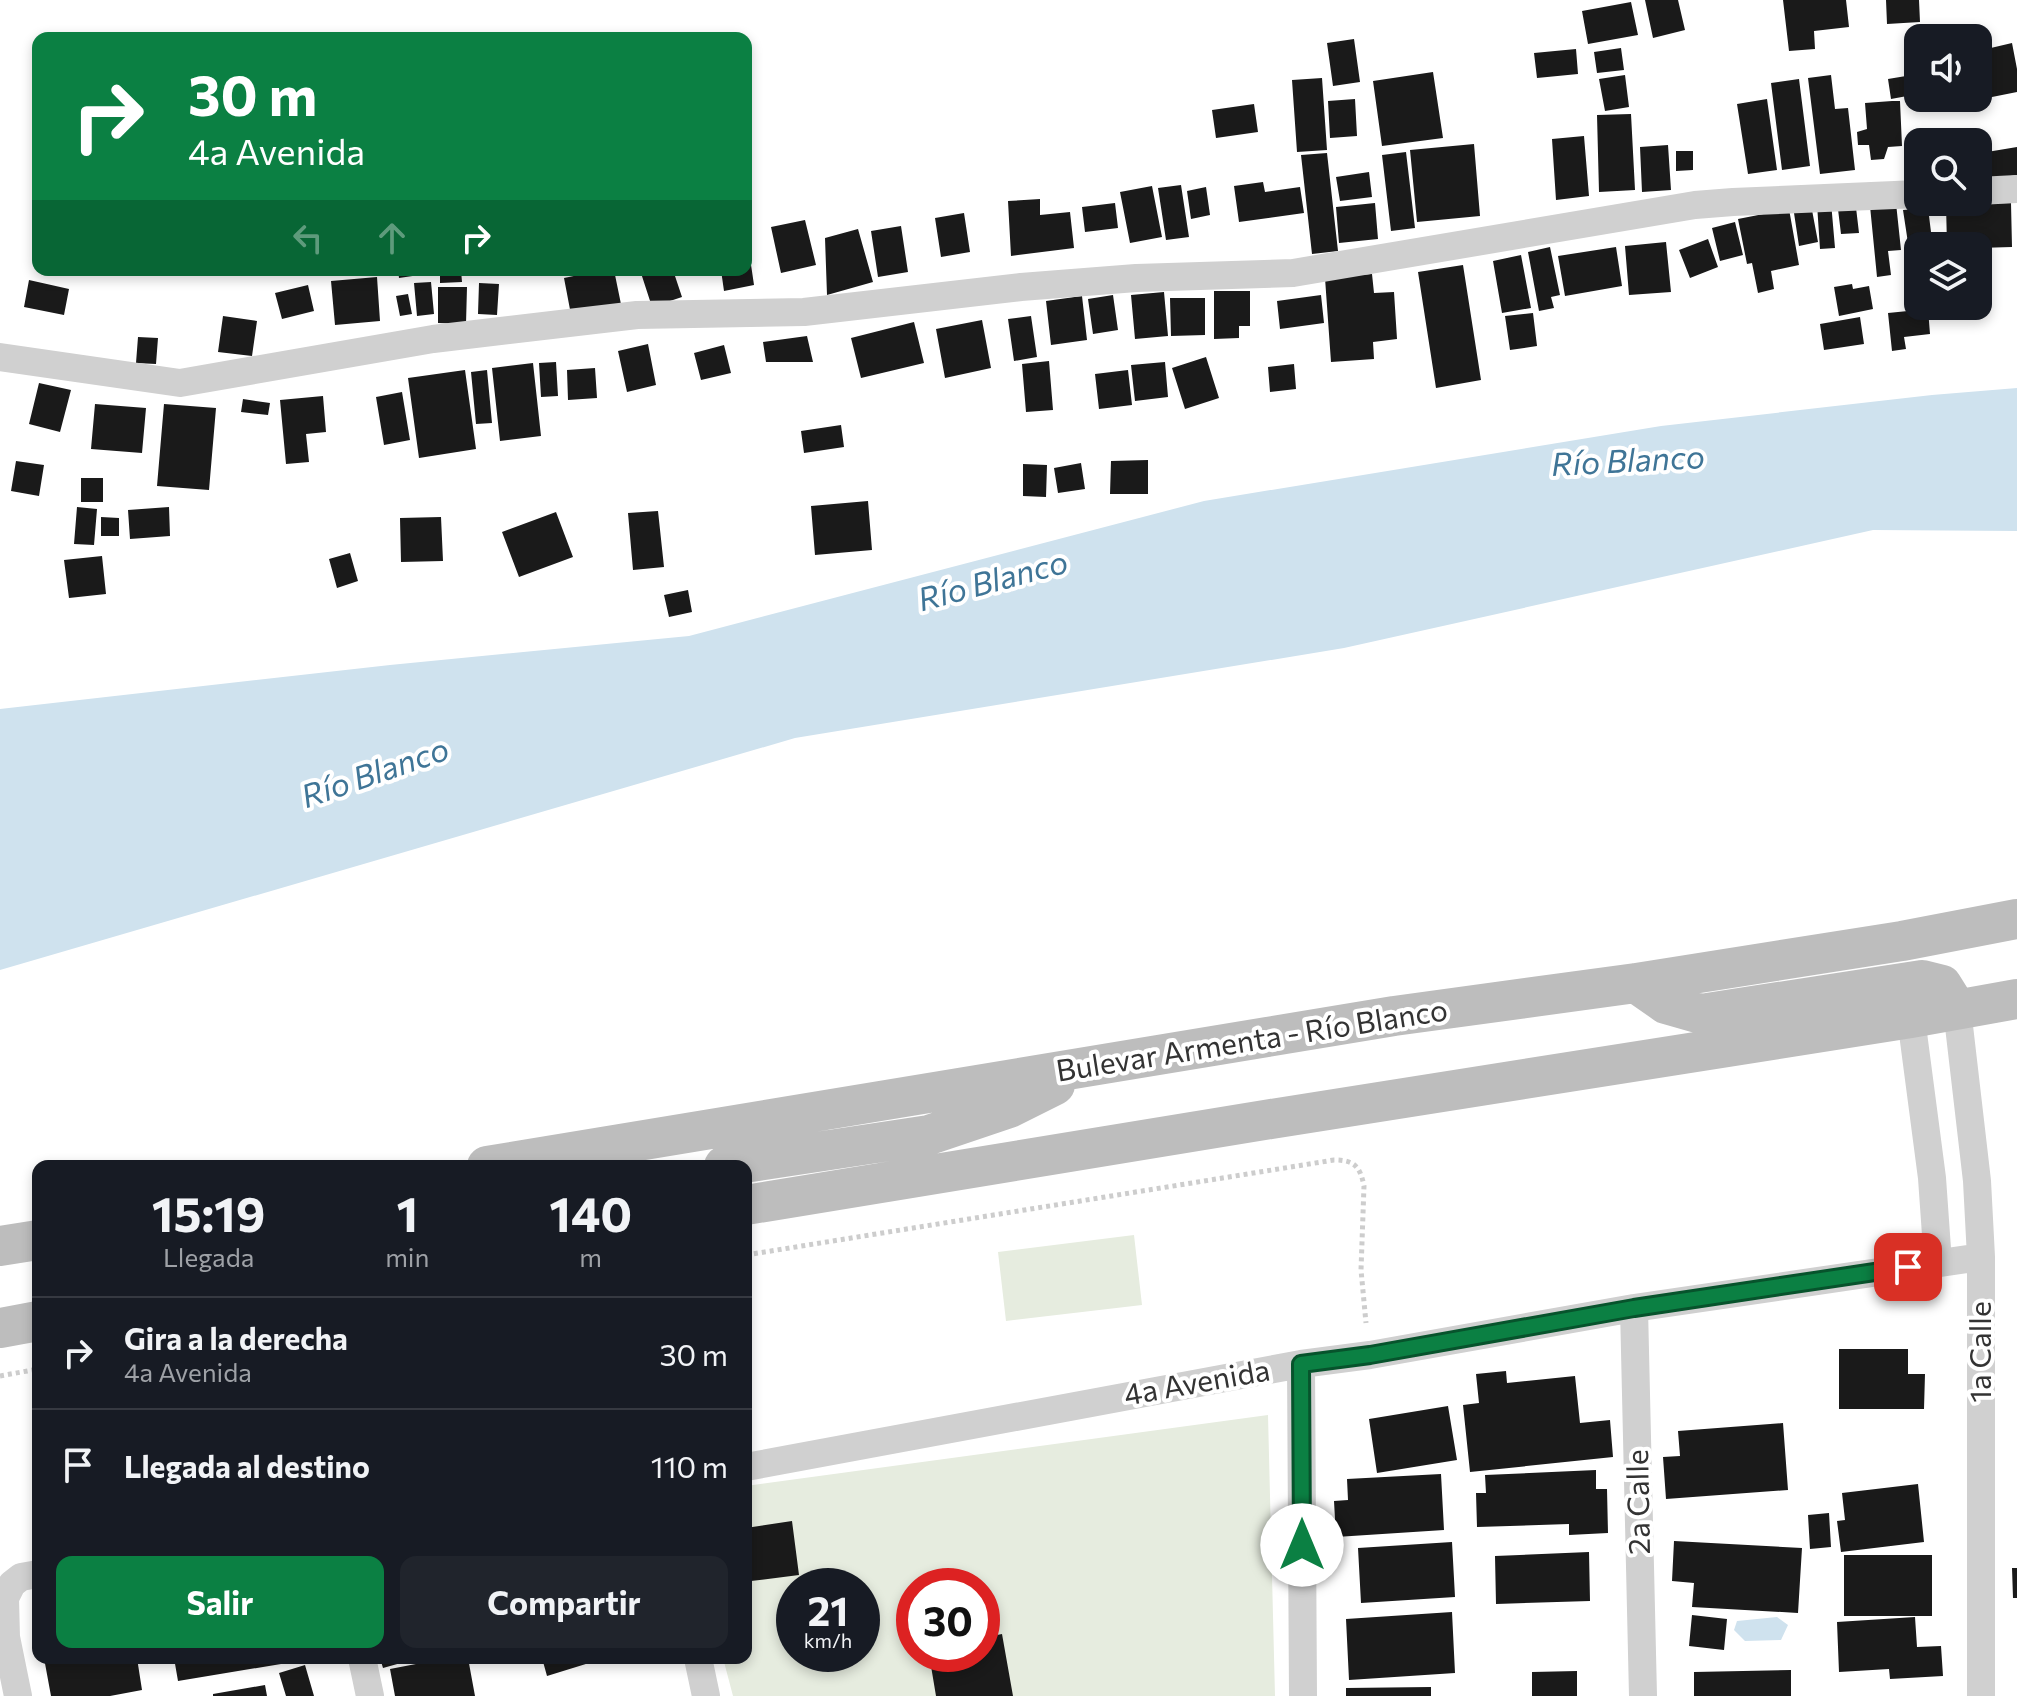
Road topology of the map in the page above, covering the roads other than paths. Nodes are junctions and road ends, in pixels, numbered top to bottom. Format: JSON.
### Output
{"nodes":[{"id":1,"x":2017,"y":189,"type":"edge"},
{"id":2,"x":1992,"y":190,"type":"edge"},
{"id":3,"x":1904,"y":195,"type":"edge"},
{"id":4,"x":0,"y":357,"type":"edge"},
{"id":5,"x":2017,"y":919,"type":"edge"},
{"id":6,"x":1636,"y":983,"type":"junction"},
{"id":7,"x":2017,"y":999,"type":"edge"},
{"id":8,"x":1957,"y":1009,"type":"junction"},
{"id":9,"x":1911,"y":1018,"type":"junction"},
{"id":10,"x":1091,"y":1067,"type":"junction"},
{"id":11,"x":524,"y":1160,"type":"edge"},
{"id":12,"x":752,"y":1162,"type":"edge"},
{"id":13,"x":752,"y":1204,"type":"edge"},
{"id":14,"x":32,"y":1241,"type":"edge"},
{"id":15,"x":0,"y":1246,"type":"edge"},
{"id":16,"x":1981,"y":1257,"type":"junction"},
{"id":17,"x":1938,"y":1263,"type":"junction"},
{"id":18,"x":1634,"y":1308,"type":"junction"},
{"id":19,"x":32,"y":1322,"type":"edge"},
{"id":20,"x":0,"y":1328,"type":"edge"},
{"id":21,"x":1301,"y":1364,"type":"junction"},
{"id":22,"x":752,"y":1466,"type":"edge"},
{"id":23,"x":32,"y":1575,"type":"edge"},
{"id":24,"x":363,"y":1664,"type":"edge"},
{"id":25,"x":699,"y":1664,"type":"edge"},
{"id":26,"x":18,"y":1696,"type":"edge"},
{"id":27,"x":370,"y":1696,"type":"edge"},
{"id":28,"x":706,"y":1696,"type":"edge"},
{"id":29,"x":1303,"y":1696,"type":"edge"},
{"id":30,"x":1643,"y":1696,"type":"edge"},
{"id":31,"x":1981,"y":1696,"type":"edge"}],
"edges":[{"from":1,"to":2,"type":"street"},
{"from":3,"to":4,"type":"street"},
{"from":5,"to":6,"type":"main road","name":"Bulevar Armenta - Río Blanco"},
{"from":6,"to":8,"type":"main road"},
{"from":6,"to":10,"type":"main road","name":"Bulevar Armenta - Río Blanco"},
{"from":7,"to":8,"type":"main road"},
{"from":8,"to":9,"type":"main road"},
{"from":8,"to":16,"type":"street","name":"1a Calle"},
{"from":9,"to":13,"type":"main road"},
{"from":9,"to":17,"type":"street"},
{"from":10,"to":11,"type":"main road","name":"Bulevar Armenta - Río Blanco"},
{"from":10,"to":12,"type":"main road"},
{"from":14,"to":15,"type":"main road"},
{"from":16,"to":17,"type":"street","name":"4a Avenida"},
{"from":16,"to":31,"type":"street","name":"1a Calle"},
{"from":17,"to":18,"type":"street","name":"4a Avenida"},
{"from":18,"to":21,"type":"street","name":"4a Avenida"},
{"from":18,"to":30,"type":"street","name":"2a Calle"},
{"from":19,"to":20,"type":"main road"},
{"from":21,"to":22,"type":"street","name":"4a Avenida"},
{"from":21,"to":29,"type":"street"},
{"from":23,"to":26,"type":"street"},
{"from":24,"to":27,"type":"street"},
{"from":25,"to":28,"type":"street"}]}
